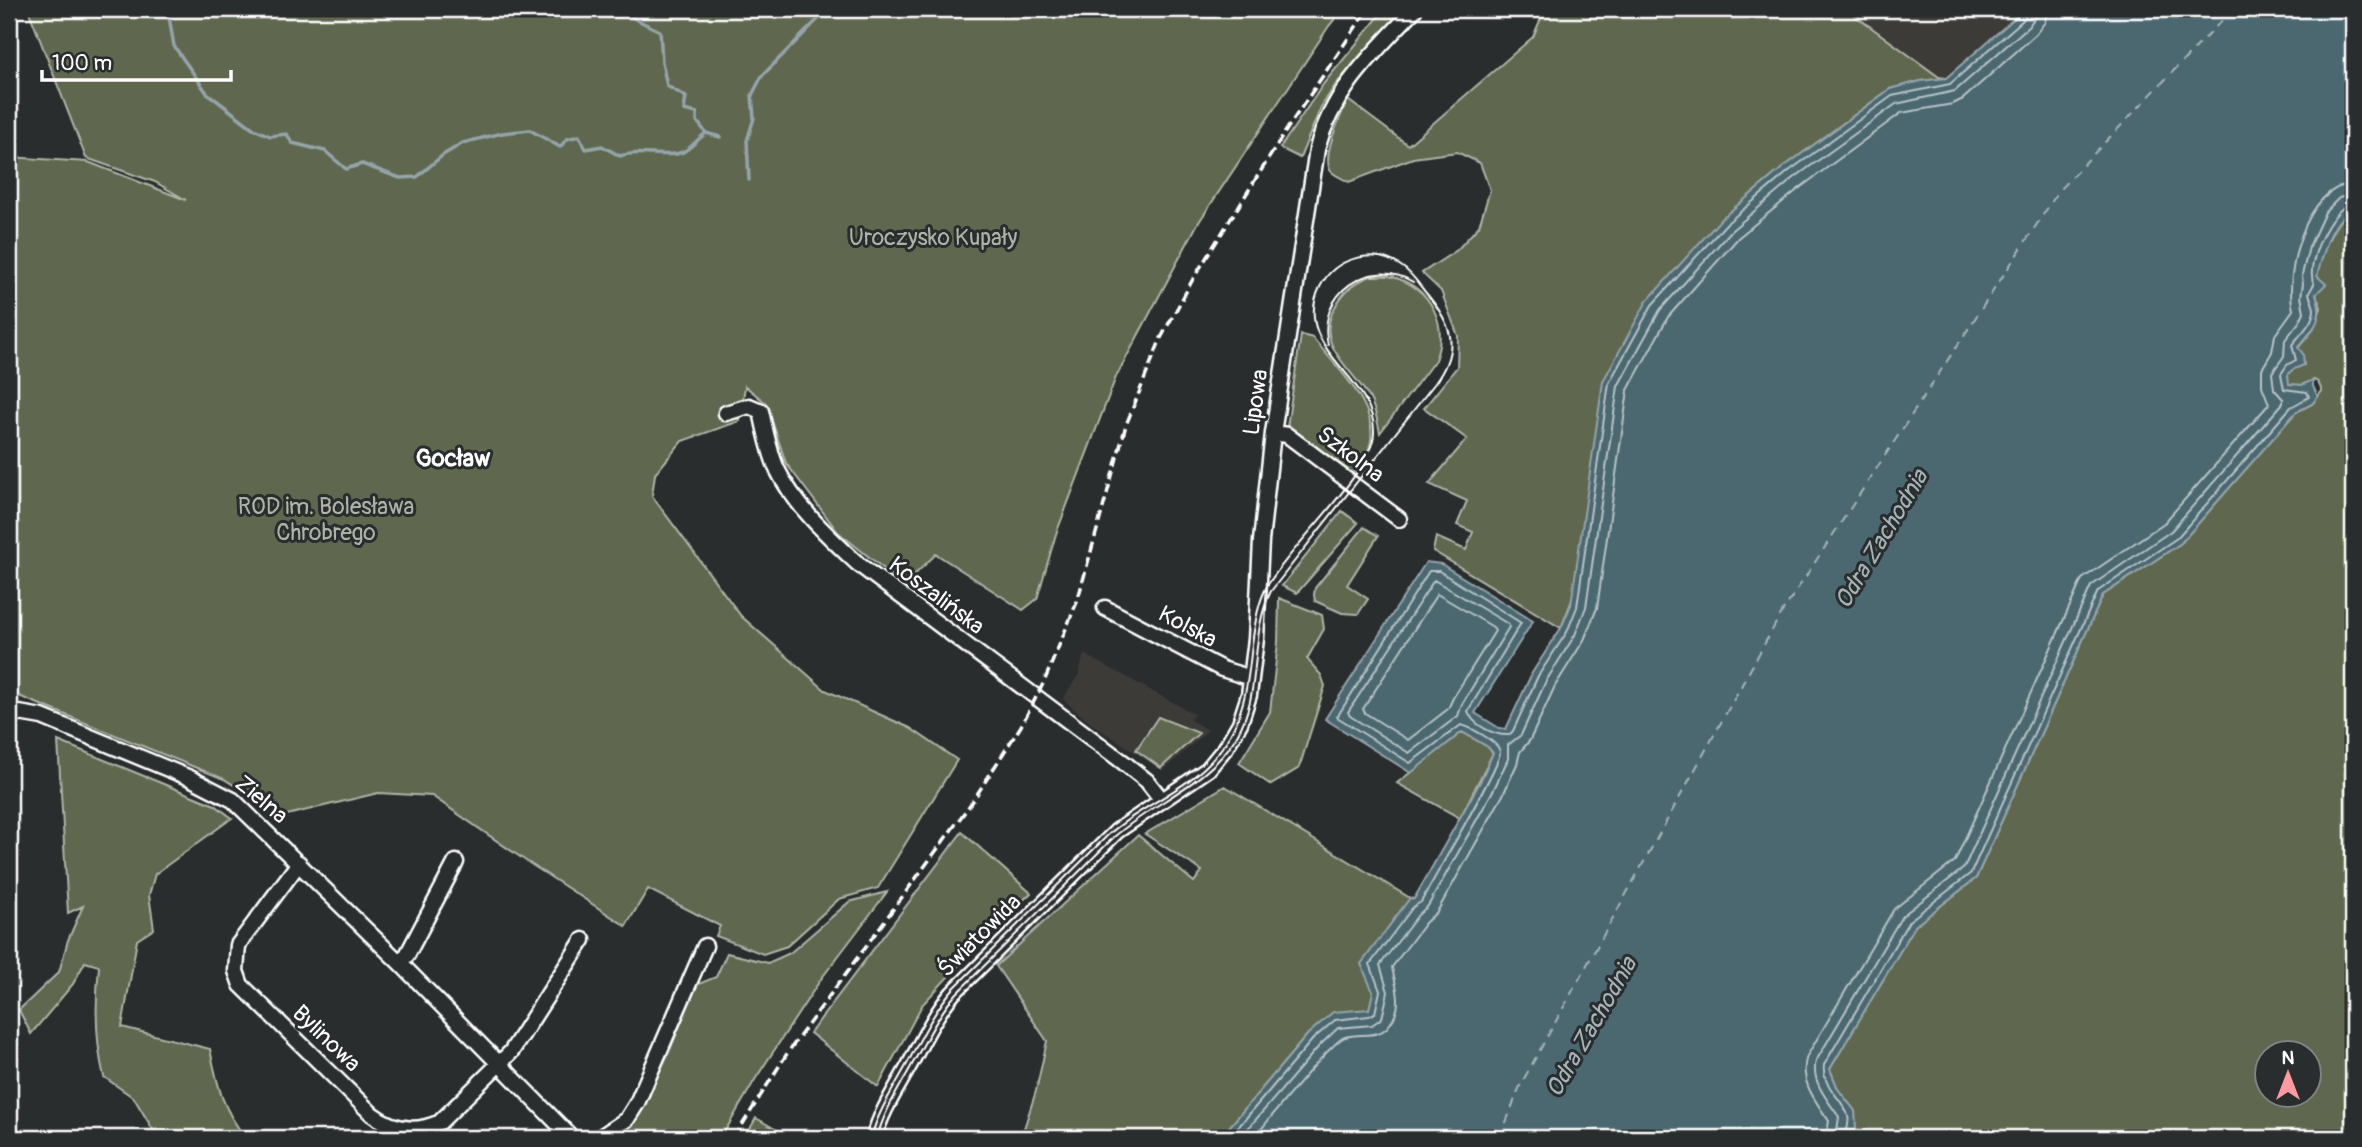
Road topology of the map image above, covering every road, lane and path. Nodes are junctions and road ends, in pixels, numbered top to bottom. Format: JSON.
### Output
{"nodes":[{"id":1,"x":1415,"y":9,"type":"edge"},
{"id":2,"x":726,"y":413,"type":"dead end"},
{"id":3,"x":1273,"y":433,"type":"junction"},
{"id":4,"x":1399,"y":519,"type":"dead end"},
{"id":5,"x":1105,"y":608,"type":"dead end"},
{"id":6,"x":1251,"y":678,"type":"junction"},
{"id":7,"x":14,"y":714,"type":"edge"},
{"id":8,"x":1162,"y":800,"type":"junction"},
{"id":9,"x":456,"y":862,"type":"dead end"},
{"id":10,"x":299,"y":863,"type":"junction"},
{"id":11,"x":583,"y":940,"type":"dead end"},
{"id":12,"x":705,"y":946,"type":"dead end"},
{"id":13,"x":400,"y":963,"type":"junction"},
{"id":14,"x":498,"y":1063,"type":"junction"},
{"id":15,"x":572,"y":1138,"type":"edge"},
{"id":16,"x":599,"y":1138,"type":"edge"},
{"id":17,"x":874,"y":1138,"type":"edge"}],
"edges":[{"from":1,"to":3,"type":"street","name":"Lipowa"},
{"from":2,"to":8,"type":"street","name":"Koszalińska"},
{"from":3,"to":4,"type":"street","name":"Szkolna"},
{"from":3,"to":6,"type":"street","name":"Lipowa"},
{"from":5,"to":6,"type":"street","name":"Kolska"},
{"from":6,"to":8,"type":"street","name":"Lipowa"},
{"from":7,"to":10,"type":"street","name":"Zielna"},
{"from":8,"to":17,"type":"street","name":"Światowida"},
{"from":9,"to":13,"type":"street"},
{"from":10,"to":13,"type":"street","name":"Zielna"},
{"from":10,"to":14,"type":"street","name":"Bylinowa"},
{"from":11,"to":14,"type":"street"},
{"from":12,"to":16,"type":"street"},
{"from":13,"to":14,"type":"street","name":"Zielna"},
{"from":14,"to":15,"type":"street","name":"Zielna"}]}
